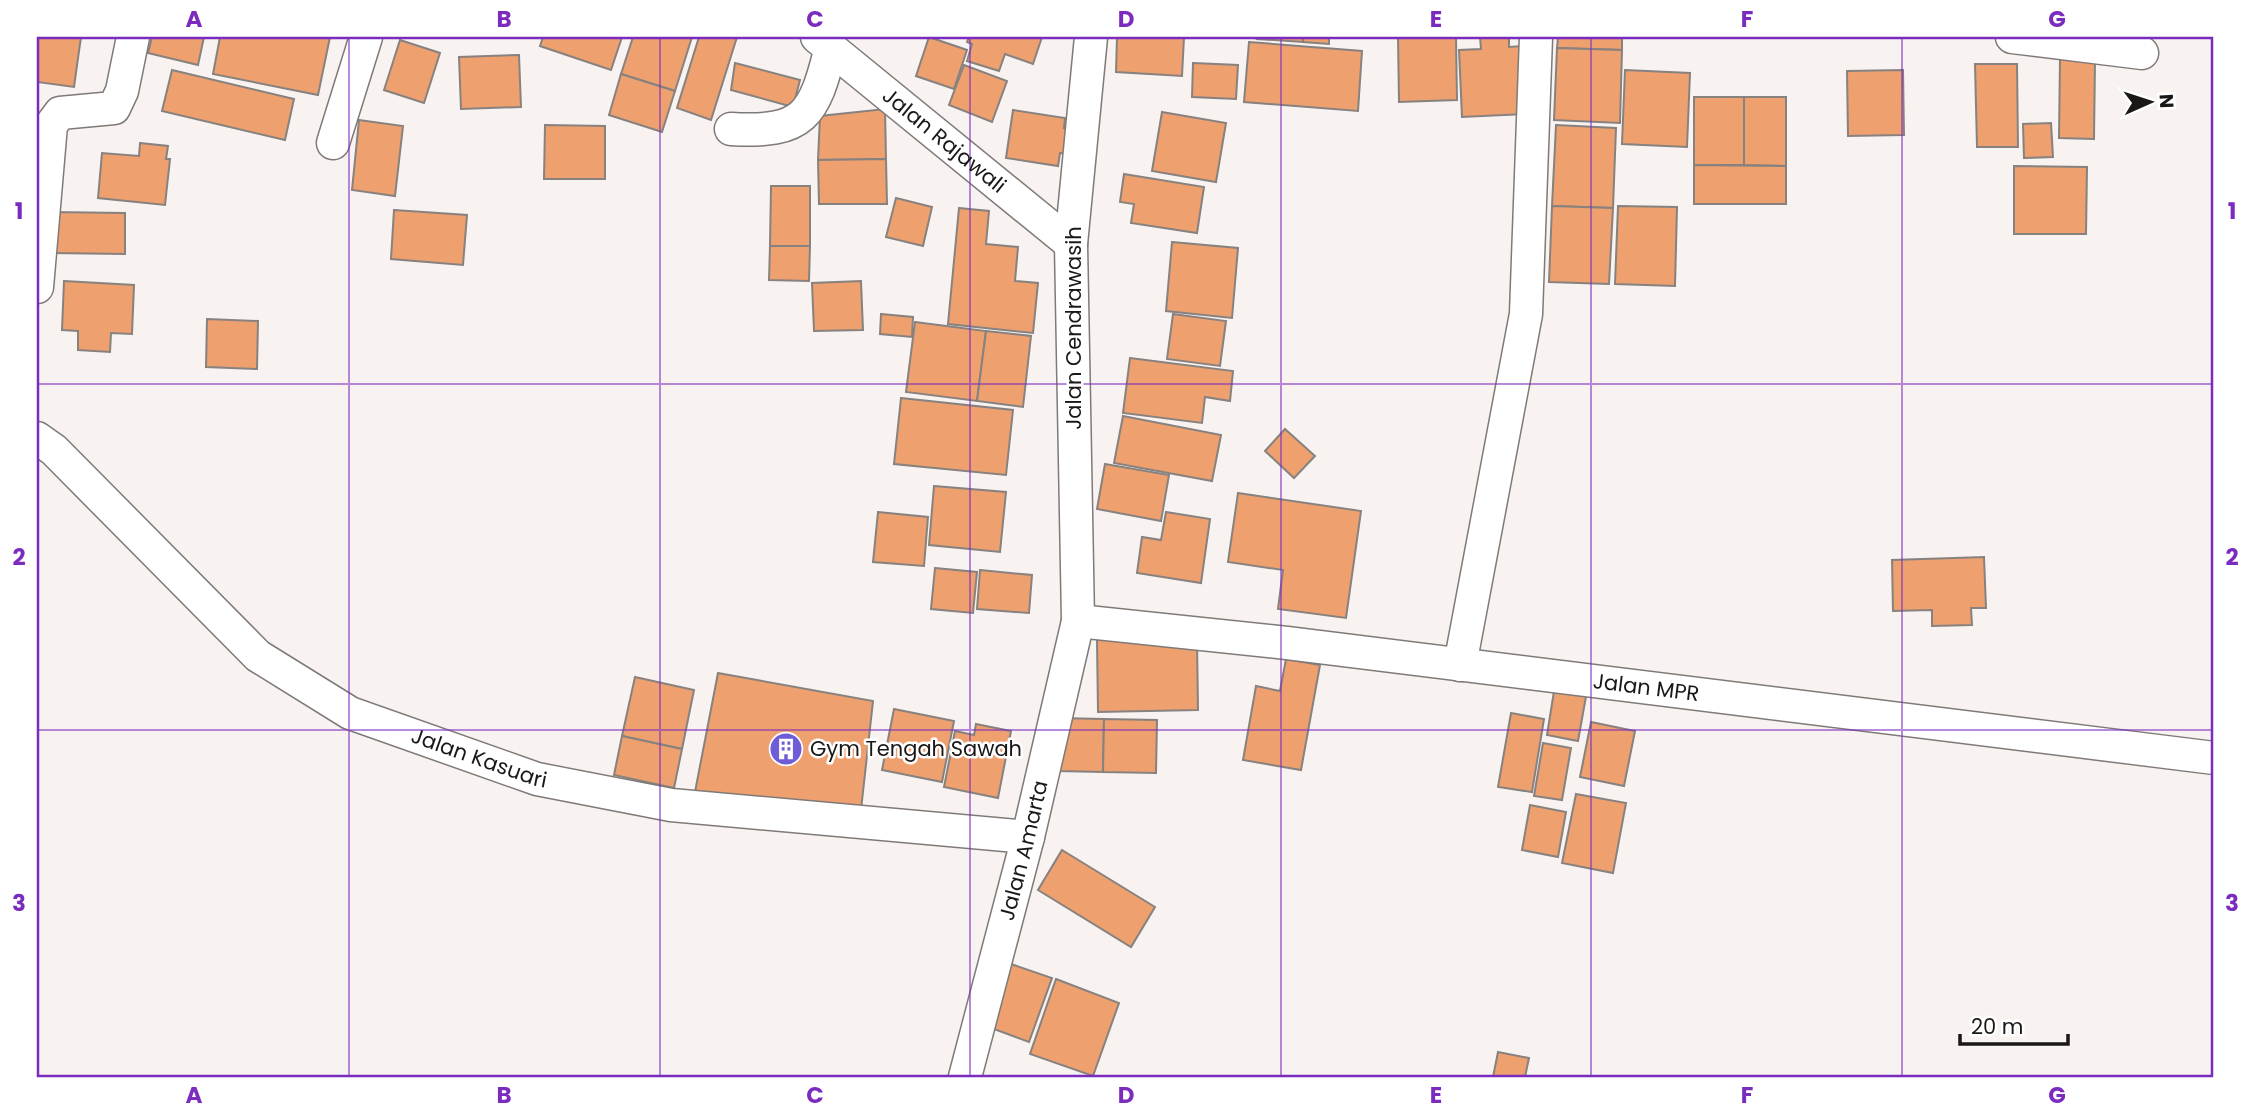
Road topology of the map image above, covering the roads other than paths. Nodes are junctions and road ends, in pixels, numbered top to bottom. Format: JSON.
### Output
{"nodes":[{"id":1,"x":133,"y":37,"type":"edge"},
{"id":2,"x":366,"y":37,"type":"edge"},
{"id":3,"x":1091,"y":37,"type":"edge"},
{"id":4,"x":1535,"y":37,"type":"edge"},
{"id":5,"x":2012,"y":37,"type":"edge"},
{"id":6,"x":824,"y":42,"type":"edge"},
{"id":7,"x":2143,"y":53,"type":"dead end"},
{"id":8,"x":731,"y":129,"type":"dead end"},
{"id":9,"x":333,"y":142,"type":"dead end"},
{"id":10,"x":1071,"y":244,"type":"junction"},
{"id":11,"x":37,"y":287,"type":"edge"},
{"id":12,"x":37,"y":438,"type":"edge"},
{"id":13,"x":1078,"y":621,"type":"junction"},
{"id":14,"x":1460,"y":665,"type":"junction"},
{"id":15,"x":2214,"y":758,"type":"edge"},
{"id":16,"x":1028,"y":837,"type":"junction"},
{"id":17,"x":965,"y":1076,"type":"edge"}],
"edges":[{"from":1,"to":11,"type":"street"},
{"from":2,"to":9,"type":"street"},
{"from":3,"to":10,"type":"street","name":"Jalan Cendrawasih"},
{"from":4,"to":14,"type":"street"},
{"from":5,"to":7,"type":"street"},
{"from":6,"to":8,"type":"street"},
{"from":6,"to":10,"type":"street","name":"Jalan Rajawali"},
{"from":10,"to":13,"type":"street","name":"Jalan Cendrawasih"},
{"from":12,"to":16,"type":"street","name":"Jalan Kasuari"},
{"from":13,"to":14,"type":"street","name":"Jalan MPR"},
{"from":13,"to":16,"type":"street","name":"Jalan Amarta"},
{"from":14,"to":15,"type":"street","name":"Jalan MPR"},
{"from":16,"to":17,"type":"street","name":"Jalan Amarta"}]}
